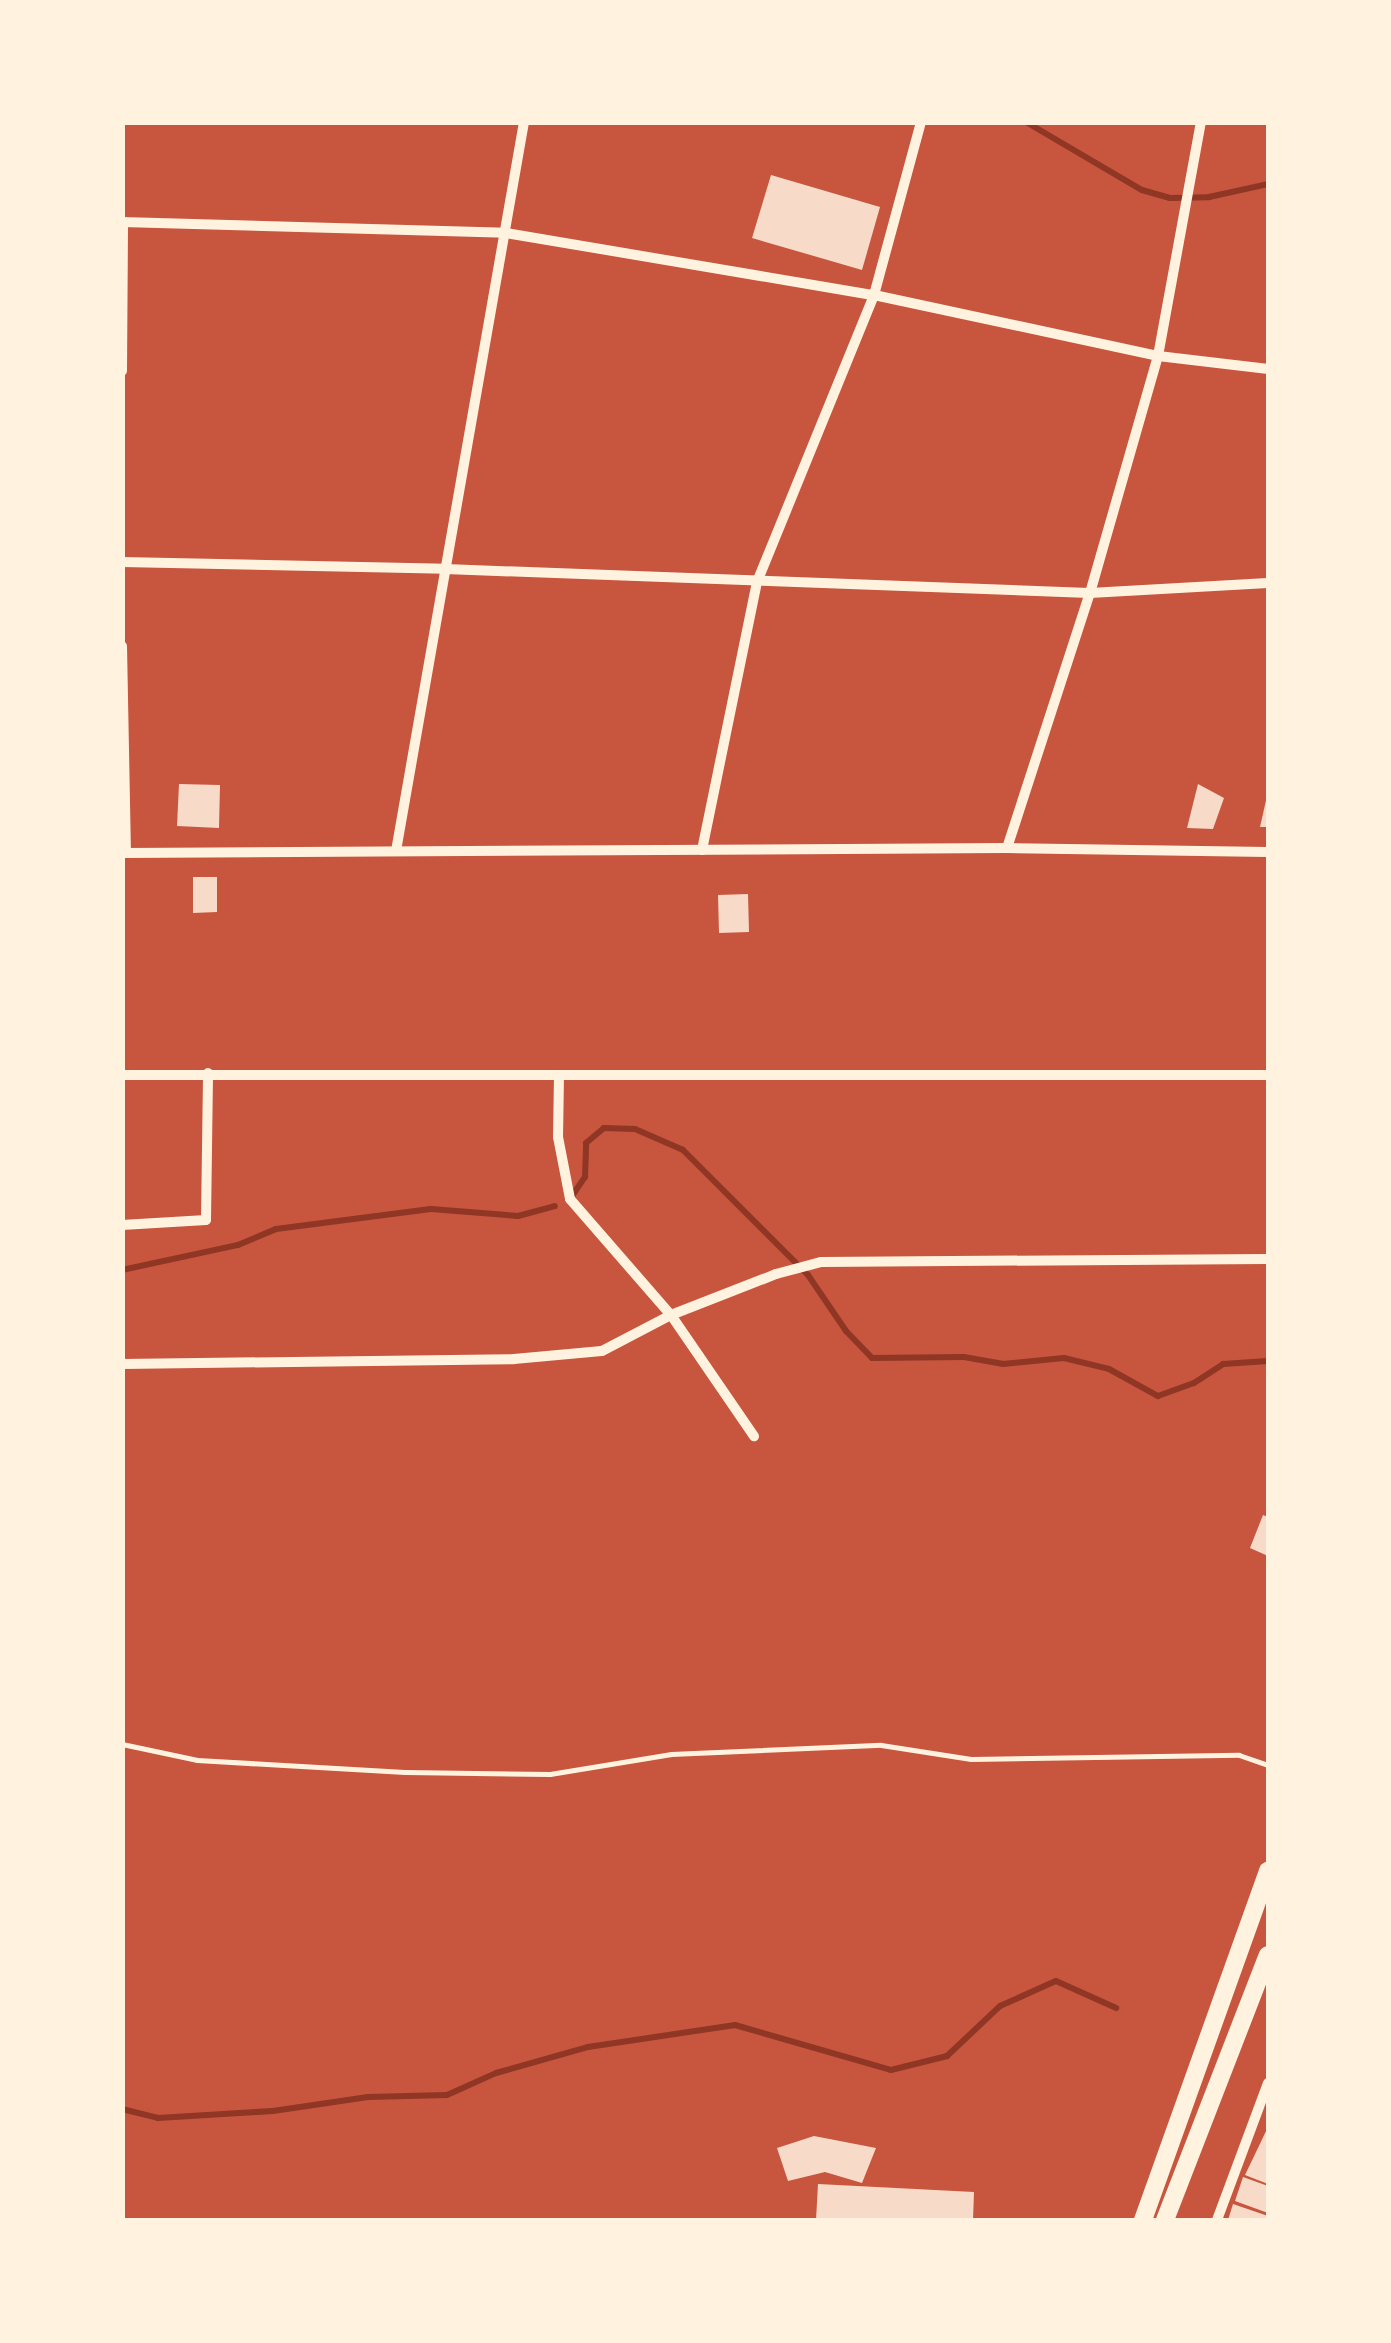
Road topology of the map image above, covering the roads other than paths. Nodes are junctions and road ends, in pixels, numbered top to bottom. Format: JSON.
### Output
{"nodes":[{"id":1,"x":524,"y":122,"type":"edge"},
{"id":2,"x":921,"y":122,"type":"edge"},
{"id":3,"x":1201,"y":122,"type":"edge"},
{"id":4,"x":123,"y":222,"type":"edge"},
{"id":5,"x":506,"y":233,"type":"junction"},
{"id":6,"x":874,"y":295,"type":"junction"},
{"id":7,"x":1158,"y":356,"type":"junction"},
{"id":8,"x":1268,"y":370,"type":"edge"},
{"id":9,"x":122,"y":372,"type":"edge"},
{"id":10,"x":122,"y":562,"type":"edge"},
{"id":11,"x":445,"y":568,"type":"junction"},
{"id":12,"x":757,"y":582,"type":"junction"},
{"id":13,"x":1268,"y":583,"type":"edge"},
{"id":14,"x":1090,"y":593,"type":"junction"},
{"id":15,"x":122,"y":646,"type":"edge"},
{"id":16,"x":1007,"y":848,"type":"junction"},
{"id":17,"x":702,"y":850,"type":"junction"},
{"id":18,"x":396,"y":852,"type":"junction"},
{"id":19,"x":1268,"y":852,"type":"edge"},
{"id":20,"x":124,"y":853,"type":"edge"},
{"id":21,"x":208,"y":1073,"type":"junction"},
{"id":22,"x":122,"y":1075,"type":"edge"},
{"id":23,"x":559,"y":1075,"type":"junction"},
{"id":24,"x":1268,"y":1075,"type":"edge"},
{"id":25,"x":122,"y":1226,"type":"edge"},
{"id":26,"x":1268,"y":1259,"type":"edge"},
{"id":27,"x":672,"y":1315,"type":"junction"},
{"id":28,"x":122,"y":1364,"type":"edge"},
{"id":29,"x":754,"y":1436,"type":"dead end"},
{"id":30,"x":122,"y":1744,"type":"edge"},
{"id":31,"x":1268,"y":1765,"type":"edge"},
{"id":32,"x":1268,"y":1872,"type":"edge"},
{"id":33,"x":1268,"y":1955,"type":"edge"},
{"id":34,"x":1268,"y":2084,"type":"edge"},
{"id":35,"x":1264,"y":2113,"type":"edge"},
{"id":36,"x":1144,"y":2220,"type":"edge"},
{"id":37,"x":1165,"y":2220,"type":"edge"},
{"id":38,"x":1217,"y":2220,"type":"edge"}],
"edges":[{"from":1,"to":5,"type":"street"},
{"from":2,"to":6,"type":"street"},
{"from":3,"to":7,"type":"street"},
{"from":4,"to":5,"type":"street"},
{"from":4,"to":9,"type":"street"},
{"from":5,"to":6,"type":"street"},
{"from":5,"to":11,"type":"street"},
{"from":6,"to":7,"type":"street"},
{"from":6,"to":12,"type":"street"},
{"from":7,"to":8,"type":"street"},
{"from":7,"to":14,"type":"street"},
{"from":10,"to":11,"type":"street"},
{"from":11,"to":12,"type":"street"},
{"from":11,"to":18,"type":"street"},
{"from":12,"to":14,"type":"street"},
{"from":12,"to":17,"type":"street"},
{"from":13,"to":14,"type":"street"},
{"from":14,"to":16,"type":"street"},
{"from":15,"to":20,"type":"street"},
{"from":16,"to":17,"type":"street"},
{"from":16,"to":19,"type":"street"},
{"from":17,"to":18,"type":"street"},
{"from":18,"to":20,"type":"street"},
{"from":21,"to":22,"type":"street"},
{"from":21,"to":23,"type":"street"},
{"from":21,"to":25,"type":"street"},
{"from":23,"to":24,"type":"street"},
{"from":23,"to":27,"type":"street"},
{"from":26,"to":27,"type":"street"},
{"from":27,"to":28,"type":"street"},
{"from":27,"to":29,"type":"street"},
{"from":30,"to":31,"type":"lane"},
{"from":32,"to":36,"type":"highway"},
{"from":33,"to":37,"type":"highway"},
{"from":34,"to":35,"type":"street"},
{"from":35,"to":38,"type":"street"}]}
